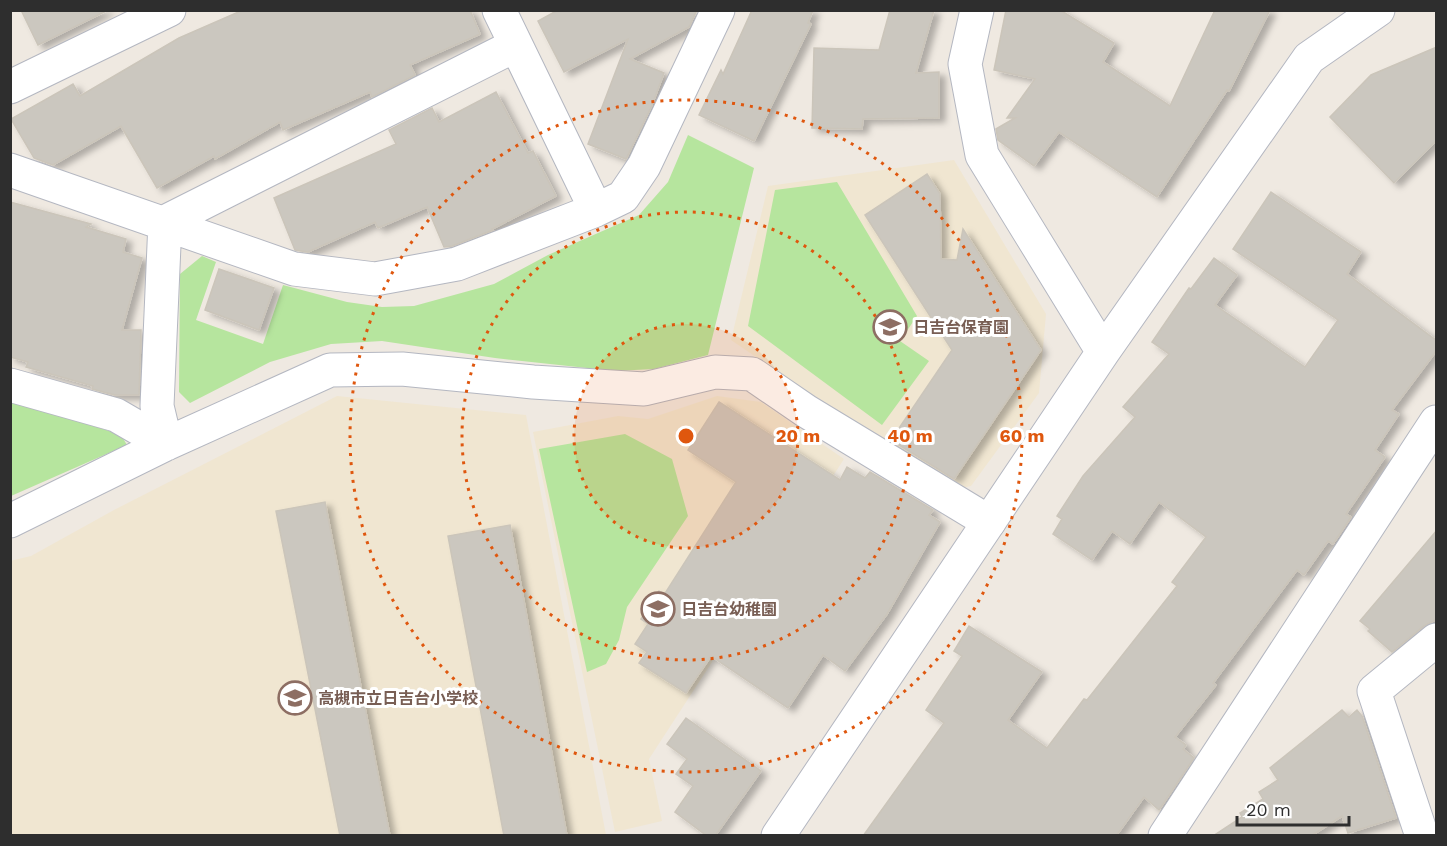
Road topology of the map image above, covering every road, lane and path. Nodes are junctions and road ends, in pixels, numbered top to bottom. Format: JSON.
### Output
{"nodes":[{"id":1,"x":169,"y":10,"type":"edge"},
{"id":2,"x":499,"y":10,"type":"edge"},
{"id":3,"x":718,"y":10,"type":"edge"},
{"id":4,"x":977,"y":10,"type":"edge"},
{"id":5,"x":1378,"y":10,"type":"edge"},
{"id":6,"x":516,"y":45,"type":"junction"},
{"id":7,"x":10,"y":87,"type":"edge"},
{"id":8,"x":10,"y":170,"type":"edge"},
{"id":9,"x":596,"y":210,"type":"junction"},
{"id":10,"x":165,"y":222,"type":"junction"},
{"id":11,"x":1103,"y":352,"type":"junction"},
{"id":12,"x":10,"y":385,"type":"edge"},
{"id":13,"x":1437,"y":422,"type":"edge"},
{"id":14,"x":166,"y":444,"type":"junction"},
{"id":15,"x":10,"y":521,"type":"edge"},
{"id":16,"x":988,"y":522,"type":"junction"},
{"id":17,"x":1437,"y":640,"type":"edge"},
{"id":18,"x":1437,"y":833,"type":"edge"},
{"id":19,"x":778,"y":836,"type":"edge"},
{"id":20,"x":1166,"y":836,"type":"edge"},
{"id":21,"x":1422,"y":836,"type":"edge"},
{"id":22,"x":1429,"y":836,"type":"edge"}],
"edges":[{"from":1,"to":7,"type":"street"},
{"from":2,"to":6,"type":"street"},
{"from":3,"to":9,"type":"street"},
{"from":4,"to":11,"type":"street"},
{"from":5,"to":11,"type":"street"},
{"from":6,"to":9,"type":"street"},
{"from":6,"to":10,"type":"street"},
{"from":8,"to":10,"type":"street"},
{"from":9,"to":10,"type":"street"},
{"from":10,"to":14,"type":"street"},
{"from":11,"to":16,"type":"street"},
{"from":12,"to":14,"type":"street"},
{"from":13,"to":20,"type":"street"},
{"from":14,"to":15,"type":"street"},
{"from":14,"to":16,"type":"street"},
{"from":16,"to":19,"type":"street"},
{"from":17,"to":21,"type":"street"},
{"from":18,"to":22,"type":"street"}]}
